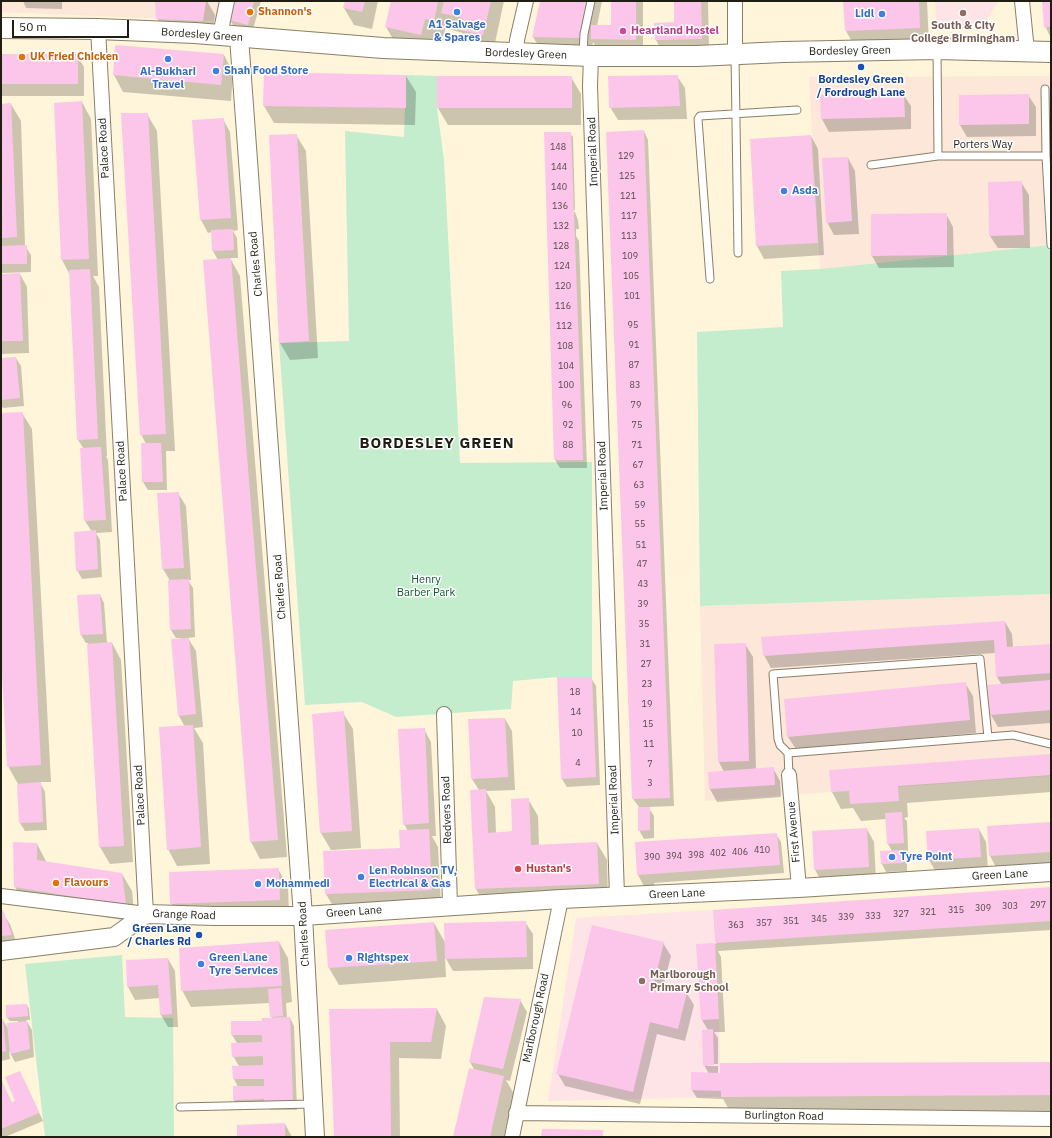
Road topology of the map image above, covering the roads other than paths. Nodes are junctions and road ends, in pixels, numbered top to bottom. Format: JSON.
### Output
{"nodes":[{"id":1,"x":226,"y":1,"type":"edge"},
{"id":2,"x":526,"y":1,"type":"edge"},
{"id":3,"x":591,"y":1,"type":"edge"},
{"id":4,"x":734,"y":1,"type":"edge"},
{"id":5,"x":1022,"y":1,"type":"edge"},
{"id":6,"x":2,"y":24,"type":"edge"},
{"id":7,"x":98,"y":29,"type":"junction"},
{"id":8,"x":220,"y":35,"type":"junction"},
{"id":9,"x":239,"y":38,"type":"junction"},
{"id":10,"x":937,"y":49,"type":"junction"},
{"id":11,"x":1027,"y":51,"type":"junction"},
{"id":12,"x":1051,"y":52,"type":"edge"},
{"id":13,"x":516,"y":54,"type":"junction"},
{"id":14,"x":735,"y":54,"type":"junction"},
{"id":15,"x":587,"y":56,"type":"junction"},
{"id":16,"x":1045,"y":89,"type":"dead end"},
{"id":17,"x":797,"y":110,"type":"dead end"},
{"id":18,"x":735,"y":114,"type":"junction"},
{"id":19,"x":938,"y":156,"type":"junction"},
{"id":20,"x":1046,"y":156,"type":"junction"},
{"id":21,"x":871,"y":165,"type":"dead end"},
{"id":22,"x":1051,"y":245,"type":"edge"},
{"id":23,"x":738,"y":253,"type":"dead end"},
{"id":24,"x":710,"y":279,"type":"dead end"},
{"id":25,"x":444,"y":714,"type":"dead end"},
{"id":26,"x":988,"y":737,"type":"junction"},
{"id":27,"x":1051,"y":744,"type":"edge"},
{"id":28,"x":788,"y":753,"type":"junction"},
{"id":29,"x":789,"y":775,"type":"joint"},
{"id":30,"x":1051,"y":872,"type":"edge"},
{"id":31,"x":799,"y":888,"type":"junction"},
{"id":32,"x":1,"y":896,"type":"edge"},
{"id":33,"x":617,"y":896,"type":"junction"},
{"id":34,"x":561,"y":899,"type":"junction"},
{"id":35,"x":450,"y":905,"type":"junction"},
{"id":36,"x":146,"y":914,"type":"junction"},
{"id":37,"x":303,"y":916,"type":"junction"},
{"id":38,"x":1,"y":951,"type":"edge"},
{"id":39,"x":313,"y":1104,"type":"junction"},
{"id":40,"x":180,"y":1107,"type":"dead end"},
{"id":41,"x":516,"y":1113,"type":"junction"},
{"id":42,"x":1051,"y":1119,"type":"edge"},
{"id":43,"x":315,"y":1137,"type":"edge"},
{"id":44,"x":512,"y":1137,"type":"edge"}],
"edges":[{"from":1,"to":8,"type":"street"},
{"from":2,"to":13,"type":"street"},
{"from":3,"to":15,"type":"lane"},
{"from":4,"to":14,"type":"street"},
{"from":5,"to":11,"type":"street"},
{"from":6,"to":7,"type":"main road","name":"Bordesley Green"},
{"from":7,"to":8,"type":"main road","name":"Bordesley Green"},
{"from":7,"to":36,"type":"street","name":"Palace Road"},
{"from":8,"to":9,"type":"main road","name":"Bordesley Green"},
{"from":9,"to":13,"type":"main road","name":"Bordesley Green"},
{"from":9,"to":37,"type":"street","name":"Charles Road"},
{"from":10,"to":11,"type":"main road","name":"Bordesley Green"},
{"from":10,"to":14,"type":"main road","name":"Bordesley Green"},
{"from":10,"to":19,"type":"lane","name":"Porters Way"},
{"from":11,"to":12,"type":"main road","name":"Bordesley Green"},
{"from":13,"to":15,"type":"main road","name":"Bordesley Green"},
{"from":14,"to":15,"type":"main road","name":"Bordesley Green"},
{"from":14,"to":18,"type":"lane"},
{"from":15,"to":33,"type":"street","name":"Imperial Road"},
{"from":16,"to":20,"type":"lane"},
{"from":17,"to":18,"type":"lane"},
{"from":18,"to":23,"type":"lane"},
{"from":18,"to":24,"type":"lane"},
{"from":19,"to":20,"type":"lane","name":"Porters Way"},
{"from":19,"to":21,"type":"lane"},
{"from":20,"to":22,"type":"lane"},
{"from":25,"to":35,"type":"street","name":"Redvers Road"},
{"from":26,"to":27,"type":"lane"},
{"from":26,"to":28,"type":"lane"},
{"from":26,"to":28,"type":"lane"},
{"from":28,"to":29,"type":"lane"},
{"from":29,"to":31,"type":"street","name":"First Avenue"},
{"from":30,"to":31,"type":"street","name":"Green Lane"},
{"from":31,"to":33,"type":"street","name":"Green Lane"},
{"from":32,"to":36,"type":"street"},
{"from":33,"to":34,"type":"street","name":"Green Lane"},
{"from":34,"to":35,"type":"street","name":"Green Lane"},
{"from":34,"to":41,"type":"street","name":"Marlborough Road"},
{"from":35,"to":37,"type":"street","name":"Green Lane"},
{"from":36,"to":37,"type":"street","name":"Grange Road"},
{"from":36,"to":38,"type":"street","name":"Grange Road"},
{"from":37,"to":39,"type":"street","name":"Charles Road"},
{"from":39,"to":40,"type":"lane"},
{"from":39,"to":43,"type":"street","name":"Charles Road"},
{"from":41,"to":42,"type":"street","name":"Burlington Road"},
{"from":41,"to":44,"type":"street","name":"Marlborough Road"}]}
